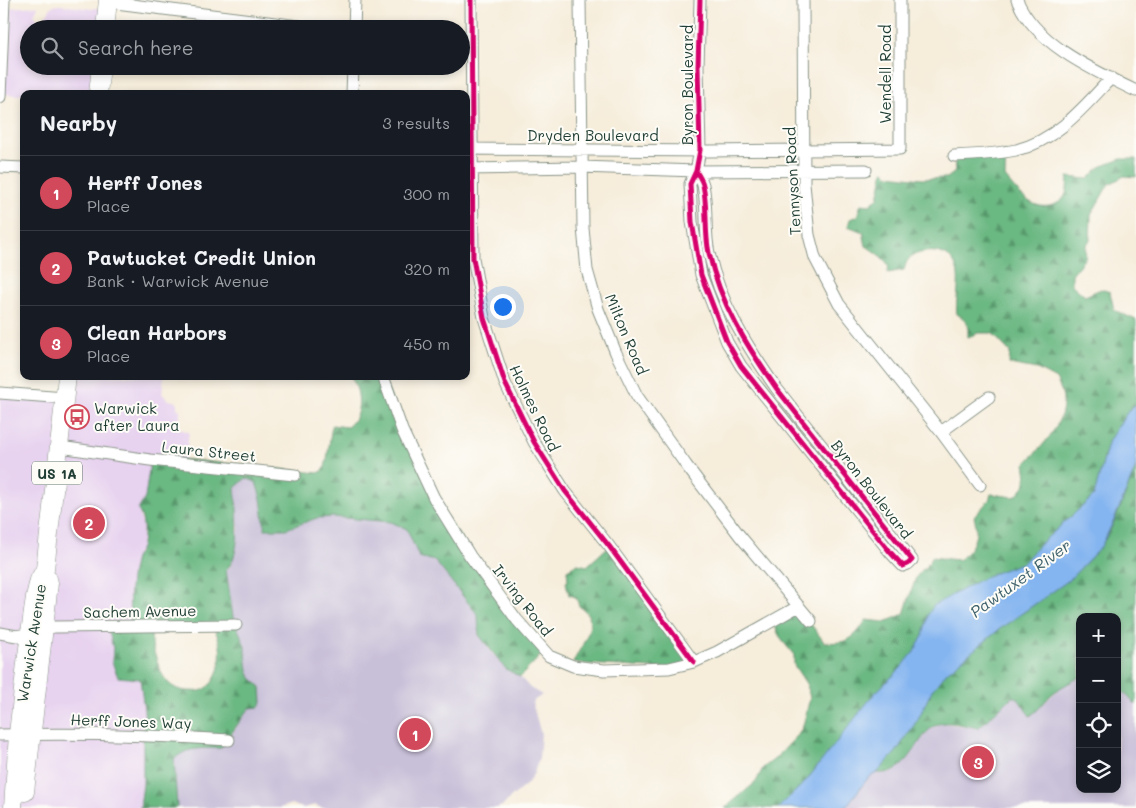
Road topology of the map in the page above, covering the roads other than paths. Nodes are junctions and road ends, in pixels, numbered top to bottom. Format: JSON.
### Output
{"nodes":[{"id":1,"x":4,"y":0,"type":"edge"},
{"id":2,"x":355,"y":0,"type":"edge"},
{"id":3,"x":471,"y":0,"type":"edge"},
{"id":4,"x":580,"y":0,"type":"edge"},
{"id":5,"x":700,"y":0,"type":"edge"},
{"id":6,"x":803,"y":0,"type":"edge"},
{"id":7,"x":900,"y":0,"type":"edge"},
{"id":8,"x":1017,"y":0,"type":"edge"},
{"id":9,"x":108,"y":1,"type":"edge"},
{"id":10,"x":106,"y":20,"type":"edge"},
{"id":11,"x":253,"y":20,"type":"edge"},
{"id":12,"x":354,"y":20,"type":"edge"},
{"id":13,"x":470,"y":74,"type":"edge"},
{"id":14,"x":100,"y":75,"type":"edge"},
{"id":15,"x":353,"y":75,"type":"edge"},
{"id":16,"x":470,"y":75,"type":"edge"},
{"id":17,"x":1111,"y":78,"type":"junction"},
{"id":18,"x":98,"y":90,"type":"edge"},
{"id":19,"x":352,"y":90,"type":"edge"},
{"id":20,"x":470,"y":90,"type":"edge"},
{"id":21,"x":1136,"y":91,"type":"edge"},
{"id":22,"x":0,"y":97,"type":"edge"},
{"id":23,"x":470,"y":149,"type":"edge"},
{"id":24,"x":900,"y":149,"type":"joint"},
{"id":25,"x":581,"y":150,"type":"junction"},
{"id":26,"x":700,"y":150,"type":"junction"},
{"id":27,"x":804,"y":150,"type":"junction"},
{"id":28,"x":954,"y":156,"type":"dead end"},
{"id":29,"x":0,"y":167,"type":"edge"},
{"id":30,"x":581,"y":167,"type":"junction"},
{"id":31,"x":20,"y":168,"type":"edge"},
{"id":32,"x":470,"y":169,"type":"edge"},
{"id":33,"x":804,"y":170,"type":"junction"},
{"id":34,"x":866,"y":170,"type":"dead end"},
{"id":35,"x":696,"y":171,"type":"junction"},
{"id":36,"x":737,"y":326,"type":"junction"},
{"id":37,"x":723,"y":332,"type":"junction"},
{"id":38,"x":67,"y":380,"type":"edge"},
{"id":39,"x":384,"y":380,"type":"edge"},
{"id":40,"x":0,"y":393,"type":"edge"},
{"id":41,"x":989,"y":397,"type":"dead end"},
{"id":42,"x":65,"y":398,"type":"junction"},
{"id":43,"x":797,"y":414,"type":"junction"},
{"id":44,"x":786,"y":422,"type":"junction"},
{"id":45,"x":941,"y":432,"type":"junction"},
{"id":46,"x":60,"y":447,"type":"junction"},
{"id":47,"x":295,"y":475,"type":"dead end"},
{"id":48,"x":980,"y":485,"type":"dead end"},
{"id":49,"x":799,"y":606,"type":"junction"},
{"id":50,"x":811,"y":621,"type":"dead end"},
{"id":51,"x":236,"y":624,"type":"dead end"},
{"id":52,"x":37,"y":631,"type":"junction"},
{"id":53,"x":0,"y":633,"type":"edge"},
{"id":54,"x":694,"y":662,"type":"junction"},
{"id":55,"x":17,"y":734,"type":"edge"},
{"id":56,"x":229,"y":740,"type":"dead end"},
{"id":57,"x":13,"y":808,"type":"edge"},
{"id":58,"x":23,"y":808,"type":"edge"}],
"edges":[{"from":1,"to":22,"type":"street"},
{"from":2,"to":12,"type":"street"},
{"from":3,"to":13,"type":"street","name":"Holmes Road"},
{"from":4,"to":25,"type":"street","name":"Milton Road"},
{"from":5,"to":26,"type":"street","name":"Byron Boulevard"},
{"from":6,"to":27,"type":"street","name":"Tennyson Road"},
{"from":7,"to":24,"type":"street","name":"Wendell Road"},
{"from":8,"to":17,"type":"street"},
{"from":9,"to":10,"type":"main road"},
{"from":9,"to":11,"type":"street"},
{"from":14,"to":18,"type":"main road"},
{"from":15,"to":19,"type":"street"},
{"from":16,"to":20,"type":"street","name":"Holmes Road"},
{"from":17,"to":21,"type":"street"},
{"from":17,"to":28,"type":"street"},
{"from":23,"to":25,"type":"street","name":"Dryden Boulevard"},
{"from":24,"to":27,"type":"street","name":"Dryden Boulevard"},
{"from":25,"to":26,"type":"street","name":"Dryden Boulevard"},
{"from":25,"to":30,"type":"street","name":"Milton Road"},
{"from":26,"to":27,"type":"street","name":"Dryden Boulevard"},
{"from":26,"to":35,"type":"street","name":"Byron Boulevard"},
{"from":27,"to":33,"type":"street","name":"Tennyson Road"},
{"from":29,"to":31,"type":"street"},
{"from":30,"to":32,"type":"street"},
{"from":30,"to":35,"type":"street"},
{"from":30,"to":49,"type":"street","name":"Milton Road"},
{"from":32,"to":54,"type":"street","name":"Holmes Road"},
{"from":33,"to":34,"type":"street"},
{"from":33,"to":35,"type":"street"},
{"from":33,"to":45,"type":"street","name":"Tennyson Road"},
{"from":35,"to":36,"type":"street","name":"Byron Boulevard"},
{"from":35,"to":37,"type":"street","name":"Byron Boulevard"},
{"from":36,"to":37,"type":"street"},
{"from":36,"to":43,"type":"street","name":"Byron Boulevard"},
{"from":37,"to":44,"type":"street","name":"Byron Boulevard"},
{"from":38,"to":42,"type":"main road","name":"Warwick Avenue","number":"US 1A"},
{"from":39,"to":54,"type":"street","name":"Irving Road"},
{"from":40,"to":42,"type":"street"},
{"from":41,"to":45,"type":"street"},
{"from":42,"to":46,"type":"main road","name":"Warwick Avenue","number":"US 1A"},
{"from":43,"to":44,"type":"street"},
{"from":43,"to":44,"type":"street","name":"Byron Boulevard"},
{"from":45,"to":48,"type":"street","name":"Tennyson Road"},
{"from":46,"to":47,"type":"street","name":"Laura Street"},
{"from":46,"to":52,"type":"main road","name":"Warwick Avenue","number":"US 1A"},
{"from":49,"to":50,"type":"street","name":"Milton Road"},
{"from":49,"to":54,"type":"street","name":"Irving Road"},
{"from":51,"to":52,"type":"street","name":"Sachem Avenue"},
{"from":52,"to":53,"type":"street","name":"Sachem Avenue"},
{"from":52,"to":55,"type":"main road","name":"Warwick Avenue","number":"US 1A"},
{"from":55,"to":56,"type":"street","name":"Herff Jones Way"},
{"from":55,"to":57,"type":"main road","name":"Warwick Avenue","number":"US 1A"},
{"from":55,"to":58,"type":"main road","name":"Warwick Avenue","number":"US 1A"}]}
